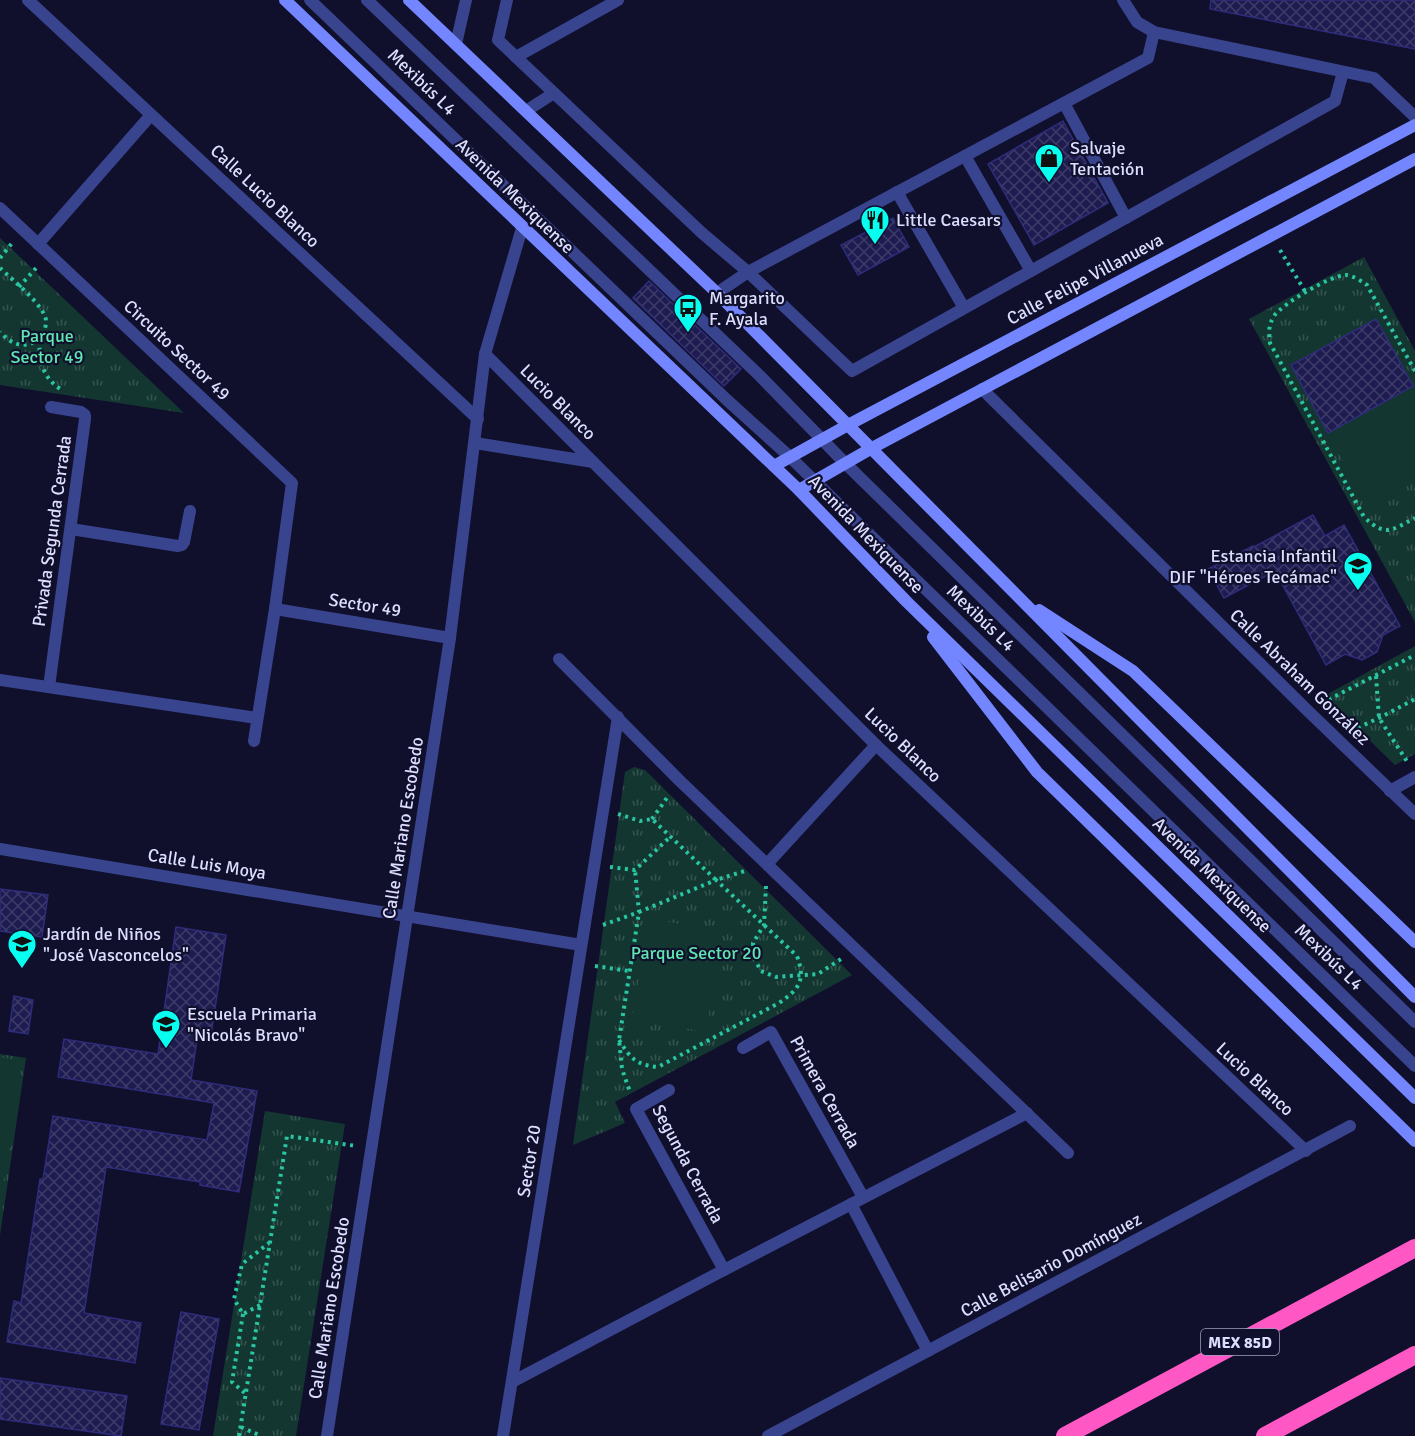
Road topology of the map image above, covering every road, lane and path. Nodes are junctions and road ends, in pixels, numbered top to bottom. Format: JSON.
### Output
{"nodes":[{"id":1,"x":28,"y":0,"type":"edge"},
{"id":2,"x":285,"y":0,"type":"edge"},
{"id":3,"x":310,"y":0,"type":"edge"},
{"id":4,"x":368,"y":0,"type":"edge"},
{"id":5,"x":409,"y":0,"type":"edge"},
{"id":6,"x":466,"y":0,"type":"edge"},
{"id":7,"x":507,"y":0,"type":"edge"},
{"id":8,"x":618,"y":0,"type":"edge"},
{"id":9,"x":1123,"y":0,"type":"edge"},
{"id":10,"x":1154,"y":32,"type":"junction"},
{"id":11,"x":456,"y":44,"type":"junction"},
{"id":12,"x":516,"y":57,"type":"junction"},
{"id":13,"x":1343,"y":72,"type":"junction"},
{"id":14,"x":554,"y":93,"type":"junction"},
{"id":15,"x":1064,"y":103,"type":"junction"},
{"id":16,"x":526,"y":111,"type":"junction"},
{"id":17,"x":151,"y":115,"type":"junction"},
{"id":18,"x":1415,"y":117,"type":"edge"},
{"id":19,"x":1415,"y":125,"type":"edge"},
{"id":20,"x":965,"y":156,"type":"junction"},
{"id":21,"x":1415,"y":159,"type":"edge"},
{"id":22,"x":897,"y":192,"type":"junction"},
{"id":23,"x":0,"y":208,"type":"edge"},
{"id":24,"x":1126,"y":218,"type":"junction"},
{"id":25,"x":522,"y":228,"type":"junction"},
{"id":26,"x":1270,"y":236,"type":"junction"},
{"id":27,"x":38,"y":244,"type":"junction"},
{"id":28,"x":48,"y":255,"type":"junction"},
{"id":29,"x":0,"y":268,"type":"edge"},
{"id":30,"x":1031,"y":271,"type":"junction"},
{"id":31,"x":748,"y":272,"type":"junction"},
{"id":32,"x":19,"y":286,"type":"junction"},
{"id":33,"x":717,"y":293,"type":"junction"},
{"id":34,"x":1306,"y":293,"type":"junction"},
{"id":35,"x":964,"y":308,"type":"junction"},
{"id":36,"x":0,"y":332,"type":"edge"},
{"id":37,"x":39,"y":340,"type":"junction"},
{"id":38,"x":485,"y":354,"type":"junction"},
{"id":39,"x":1415,"y":371,"type":"edge"},
{"id":40,"x":982,"y":389,"type":"junction"},
{"id":41,"x":51,"y":407,"type":"dead end"},
{"id":42,"x":64,"y":410,"type":"junction"},
{"id":43,"x":478,"y":419,"type":"junction"},
{"id":44,"x":848,"y":425,"type":"junction"},
{"id":45,"x":822,"y":439,"type":"junction"},
{"id":46,"x":475,"y":443,"type":"junction"},
{"id":47,"x":872,"y":448,"type":"junction"},
{"id":48,"x":790,"y":457,"type":"junction"},
{"id":49,"x":593,"y":462,"type":"junction"},
{"id":50,"x":845,"y":463,"type":"junction"},
{"id":51,"x":774,"y":466,"type":"junction"},
{"id":52,"x":814,"y":481,"type":"junction"},
{"id":53,"x":799,"y":490,"type":"junction"},
{"id":54,"x":190,"y":511,"type":"dead end"},
{"id":55,"x":1415,"y":518,"type":"edge"},
{"id":56,"x":70,"y":529,"type":"junction"},
{"id":57,"x":1018,"y":596,"type":"junction"},
{"id":58,"x":907,"y":602,"type":"junction"},
{"id":59,"x":275,"y":609,"type":"junction"},
{"id":60,"x":450,"y":638,"type":"junction"},
{"id":61,"x":1415,"y":656,"type":"edge"},
{"id":62,"x":559,"y":659,"type":"dead end"},
{"id":63,"x":1376,"y":676,"type":"junction"},
{"id":64,"x":0,"y":680,"type":"edge"},
{"id":65,"x":49,"y":687,"type":"junction"},
{"id":66,"x":1415,"y":699,"type":"edge"},
{"id":67,"x":1307,"y":710,"type":"junction"},
{"id":68,"x":618,"y":717,"type":"junction"},
{"id":69,"x":257,"y":718,"type":"junction"},
{"id":70,"x":1379,"y":718,"type":"junction"},
{"id":71,"x":1335,"y":737,"type":"junction"},
{"id":72,"x":254,"y":741,"type":"dead end"},
{"id":73,"x":876,"y":745,"type":"junction"},
{"id":74,"x":1409,"y":765,"type":"dead end"},
{"id":75,"x":1415,"y":777,"type":"edge"},
{"id":76,"x":679,"y":780,"type":"junction"},
{"id":77,"x":1390,"y":791,"type":"junction"},
{"id":78,"x":604,"y":810,"type":"junction"},
{"id":79,"x":1415,"y":814,"type":"edge"},
{"id":80,"x":652,"y":819,"type":"junction"},
{"id":81,"x":670,"y":836,"type":"junction"},
{"id":82,"x":0,"y":849,"type":"edge"},
{"id":83,"x":768,"y":863,"type":"junction"},
{"id":84,"x":594,"y":865,"type":"junction"},
{"id":85,"x":635,"y":870,"type":"junction"},
{"id":86,"x":716,"y":880,"type":"junction"},
{"id":87,"x":639,"y":912,"type":"junction"},
{"id":88,"x":408,"y":915,"type":"junction"},
{"id":89,"x":764,"y":925,"type":"junction"},
{"id":90,"x":584,"y":932,"type":"junction"},
{"id":91,"x":1415,"y":942,"type":"edge"},
{"id":92,"x":581,"y":945,"type":"junction"},
{"id":93,"x":856,"y":948,"type":"junction"},
{"id":94,"x":578,"y":963,"type":"junction"},
{"id":95,"x":629,"y":971,"type":"junction"},
{"id":96,"x":801,"y":976,"type":"junction"},
{"id":97,"x":1415,"y":997,"type":"edge"},
{"id":98,"x":1415,"y":1022,"type":"edge"},
{"id":99,"x":619,"y":1040,"type":"junction"},
{"id":100,"x":743,"y":1048,"type":"dead end"},
{"id":101,"x":1415,"y":1066,"type":"edge"},
{"id":102,"x":669,"y":1090,"type":"dead end"},
{"id":103,"x":1415,"y":1098,"type":"edge"},
{"id":104,"x":636,"y":1108,"type":"junction"},
{"id":105,"x":1027,"y":1113,"type":"junction"},
{"id":106,"x":1350,"y":1126,"type":"dead end"},
{"id":107,"x":1415,"y":1141,"type":"edge"},
{"id":108,"x":372,"y":1148,"type":"junction"},
{"id":109,"x":1306,"y":1151,"type":"junction"},
{"id":110,"x":1068,"y":1153,"type":"dead end"},
{"id":111,"x":863,"y":1197,"type":"junction"},
{"id":112,"x":851,"y":1204,"type":"junction"},
{"id":113,"x":270,"y":1243,"type":"junction"},
{"id":114,"x":1415,"y":1248,"type":"edge"},
{"id":115,"x":724,"y":1270,"type":"junction"},
{"id":116,"x":260,"y":1305,"type":"junction"},
{"id":117,"x":243,"y":1314,"type":"junction"},
{"id":118,"x":928,"y":1351,"type":"junction"},
{"id":119,"x":1415,"y":1355,"type":"edge"},
{"id":120,"x":512,"y":1382,"type":"junction"},
{"id":121,"x":246,"y":1394,"type":"junction"},
{"id":122,"x":241,"y":1427,"type":"junction"},
{"id":123,"x":239,"y":1436,"type":"edge"},
{"id":124,"x":261,"y":1436,"type":"edge"},
{"id":125,"x":327,"y":1436,"type":"edge"},
{"id":126,"x":503,"y":1436,"type":"edge"},
{"id":127,"x":768,"y":1436,"type":"edge"},
{"id":128,"x":1065,"y":1436,"type":"edge"},
{"id":129,"x":1265,"y":1436,"type":"edge"}],
"edges":[{"from":1,"to":17,"type":"street","name":"Calle Lucio Blanco"},
{"from":2,"to":25,"type":"main road","name":"Avenida Mexiquense"},
{"from":3,"to":48,"type":"street","name":"Mexibús L4"},
{"from":4,"to":45,"type":"street","name":"Mexibús L4"},
{"from":5,"to":11,"type":"main road"},
{"from":6,"to":11,"type":"street"},
{"from":7,"to":12,"type":"street"},
{"from":8,"to":12,"type":"street"},
{"from":9,"to":10,"type":"street"},
{"from":10,"to":13,"type":"street"},
{"from":10,"to":15,"type":"street"},
{"from":11,"to":16,"type":"main road"},
{"from":12,"to":14,"type":"street"},
{"from":13,"to":18,"type":"street"},
{"from":13,"to":24,"type":"street"},
{"from":14,"to":16,"type":"street"},
{"from":14,"to":31,"type":"street"},
{"from":15,"to":20,"type":"street"},
{"from":15,"to":24,"type":"street"},
{"from":16,"to":33,"type":"main road"},
{"from":17,"to":27,"type":"street"},
{"from":17,"to":43,"type":"street","name":"Calle Lucio Blanco"},
{"from":19,"to":44,"type":"main road","name":"Calle Felipe Villanueva"},
{"from":20,"to":22,"type":"street"},
{"from":20,"to":30,"type":"street"},
{"from":21,"to":26,"type":"main road"},
{"from":22,"to":31,"type":"street"},
{"from":22,"to":35,"type":"street"},
{"from":23,"to":27,"type":"street","name":"Circuito Sector 49"},
{"from":24,"to":30,"type":"street"},
{"from":25,"to":38,"type":"street","name":"Calle Mariano Escobedo"},
{"from":25,"to":51,"type":"main road","name":"Avenida Mexiquense"},
{"from":26,"to":34,"type":"path"},
{"from":26,"to":40,"type":"main road"},
{"from":27,"to":28,"type":"street","name":"Circuito Sector 49"},
{"from":28,"to":32,"type":"path"},
{"from":28,"to":59,"type":"street","name":"Circuito Sector 49"},
{"from":29,"to":32,"type":"path"},
{"from":30,"to":35,"type":"street"},
{"from":31,"to":33,"type":"street"},
{"from":31,"to":35,"type":"street"},
{"from":32,"to":37,"type":"path"},
{"from":33,"to":44,"type":"main road"},
{"from":34,"to":39,"type":"path"},
{"from":34,"to":55,"type":"path"},
{"from":36,"to":37,"type":"path"},
{"from":37,"to":42,"type":"path"},
{"from":38,"to":43,"type":"street","name":"Calle Mariano Escobedo"},
{"from":38,"to":49,"type":"street","name":"Lucio Blanco"},
{"from":40,"to":47,"type":"main road"},
{"from":40,"to":67,"type":"street","name":"Calle Abraham González"},
{"from":41,"to":42,"type":"street","name":"Privada Segunda Cerrada"},
{"from":42,"to":56,"type":"street","name":"Privada Segunda Cerrada"},
{"from":43,"to":46,"type":"street","name":"Calle Mariano Escobedo"},
{"from":44,"to":45,"type":"main road","name":"Calle Felipe Villanueva"},
{"from":44,"to":47,"type":"main road"},
{"from":45,"to":48,"type":"main road","name":"Calle Felipe Villanueva"},
{"from":45,"to":50,"type":"street","name":"Mexibús L4"},
{"from":46,"to":49,"type":"street"},
{"from":46,"to":60,"type":"street","name":"Calle Mariano Escobedo"},
{"from":47,"to":50,"type":"main road"},
{"from":47,"to":57,"type":"main road"},
{"from":48,"to":51,"type":"main road","name":"Calle Felipe Villanueva"},
{"from":48,"to":52,"type":"street","name":"Mexibús L4"},
{"from":49,"to":73,"type":"street","name":"Lucio Blanco"},
{"from":50,"to":52,"type":"main road"},
{"from":50,"to":98,"type":"street","name":"Mexibús L4"},
{"from":51,"to":53,"type":"main road","name":"Avenida Mexiquense"},
{"from":52,"to":53,"type":"main road"},
{"from":52,"to":101,"type":"street","name":"Mexibús L4"},
{"from":53,"to":58,"type":"main road","name":"Avenida Mexiquense"},
{"from":54,"to":56,"type":"street"},
{"from":56,"to":65,"type":"street","name":"Privada Segunda Cerrada"},
{"from":57,"to":91,"type":"main road"},
{"from":57,"to":97,"type":"main road"},
{"from":58,"to":103,"type":"main road","name":"Avenida Mexiquense"},
{"from":58,"to":107,"type":"main road"},
{"from":59,"to":60,"type":"street","name":"Sector 49"},
{"from":59,"to":69,"type":"street"},
{"from":60,"to":88,"type":"street","name":"Calle Mariano Escobedo"},
{"from":61,"to":63,"type":"path"},
{"from":62,"to":68,"type":"street"},
{"from":63,"to":67,"type":"path"},
{"from":63,"to":70,"type":"path"},
{"from":64,"to":65,"type":"street"},
{"from":65,"to":69,"type":"street"},
{"from":66,"to":70,"type":"path"},
{"from":67,"to":71,"type":"street","name":"Calle Abraham González"},
{"from":68,"to":76,"type":"street"},
{"from":68,"to":78,"type":"street","name":"Sector 20"},
{"from":69,"to":72,"type":"street"},
{"from":70,"to":71,"type":"path"},
{"from":70,"to":74,"type":"path"},
{"from":71,"to":77,"type":"street","name":"Calle Abraham González"},
{"from":73,"to":83,"type":"street"},
{"from":73,"to":109,"type":"street","name":"Lucio Blanco"},
{"from":75,"to":77,"type":"street"},
{"from":76,"to":80,"type":"path"},
{"from":76,"to":83,"type":"street"},
{"from":77,"to":79,"type":"street","name":"Calle Abraham González"},
{"from":78,"to":80,"type":"path"},
{"from":78,"to":84,"type":"street","name":"Sector 20"},
{"from":80,"to":81,"type":"path"},
{"from":81,"to":85,"type":"path"},
{"from":81,"to":86,"type":"path"},
{"from":82,"to":88,"type":"street","name":"Calle Luis Moya"},
{"from":83,"to":86,"type":"path"},
{"from":83,"to":89,"type":"path"},
{"from":83,"to":93,"type":"street"},
{"from":84,"to":85,"type":"path"},
{"from":84,"to":90,"type":"street","name":"Sector 20"},
{"from":85,"to":87,"type":"path"},
{"from":86,"to":87,"type":"path"},
{"from":86,"to":89,"type":"path"},
{"from":87,"to":90,"type":"path"},
{"from":87,"to":95,"type":"path"},
{"from":88,"to":92,"type":"street"},
{"from":88,"to":108,"type":"street","name":"Calle Mariano Escobedo"},
{"from":89,"to":96,"type":"path"},
{"from":89,"to":96,"type":"path"},
{"from":90,"to":92,"type":"street","name":"Sector 20"},
{"from":92,"to":94,"type":"street","name":"Sector 20"},
{"from":93,"to":96,"type":"path"},
{"from":93,"to":105,"type":"street"},
{"from":94,"to":95,"type":"path"},
{"from":94,"to":120,"type":"street","name":"Sector 20"},
{"from":95,"to":99,"type":"path"},
{"from":96,"to":99,"type":"path"},
{"from":99,"to":104,"type":"path"},
{"from":100,"to":111,"type":"street","name":"Primera Cerrada"},
{"from":102,"to":104,"type":"street","name":"Segunda Cerrada"},
{"from":104,"to":115,"type":"street","name":"Segunda Cerrada"},
{"from":105,"to":110,"type":"street"},
{"from":105,"to":111,"type":"street"},
{"from":106,"to":109,"type":"street","name":"Calle Belisario Domínguez"},
{"from":108,"to":113,"type":"path"},
{"from":108,"to":125,"type":"street","name":"Calle Mariano Escobedo"},
{"from":109,"to":118,"type":"street","name":"Calle Belisario Domínguez"},
{"from":111,"to":112,"type":"street"},
{"from":112,"to":115,"type":"street"},
{"from":112,"to":118,"type":"street"},
{"from":113,"to":116,"type":"path"},
{"from":113,"to":117,"type":"path"},
{"from":114,"to":128,"type":"highway","number":"MEX 85D"},
{"from":115,"to":120,"type":"street"},
{"from":116,"to":117,"type":"path"},
{"from":116,"to":121,"type":"path"},
{"from":117,"to":121,"type":"path"},
{"from":118,"to":127,"type":"street","name":"Calle Belisario Domínguez"},
{"from":119,"to":129,"type":"highway"},
{"from":120,"to":126,"type":"street","name":"Sector 20"},
{"from":121,"to":122,"type":"path"},
{"from":122,"to":123,"type":"path"},
{"from":122,"to":124,"type":"path"}]}
